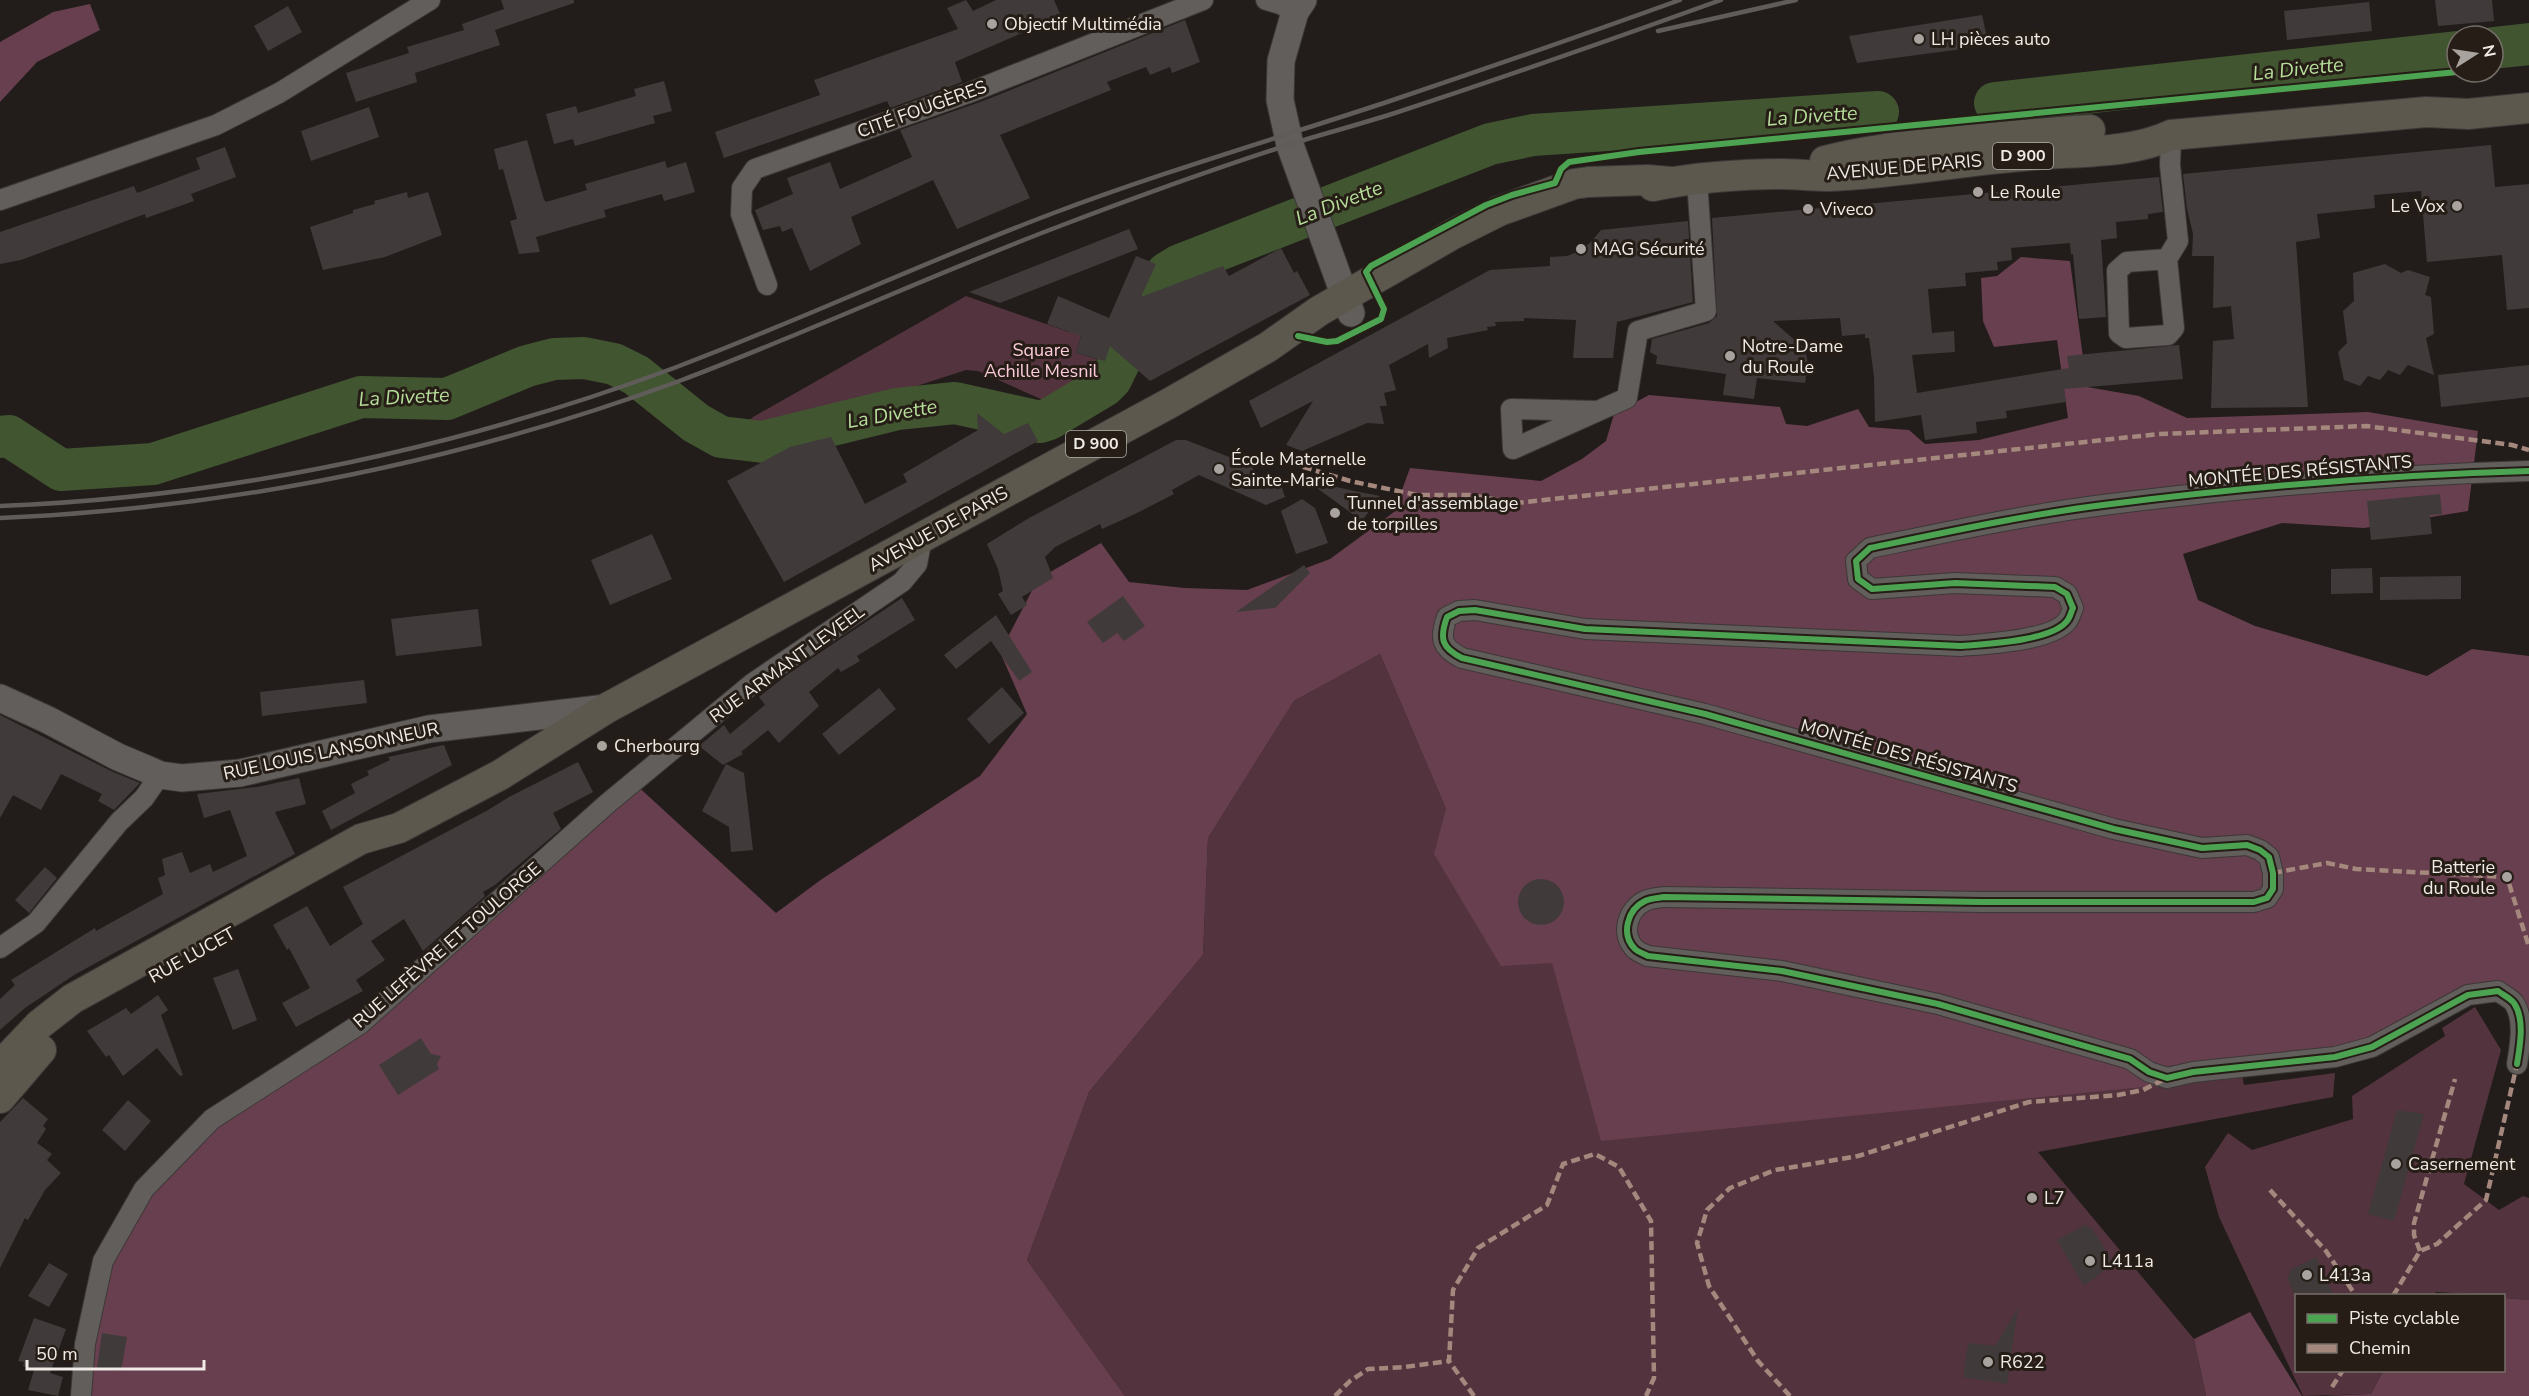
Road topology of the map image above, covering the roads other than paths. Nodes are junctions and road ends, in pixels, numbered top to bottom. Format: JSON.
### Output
{"nodes":[{"id":1,"x":430,"y":0,"type":"edge"},
{"id":2,"x":1203,"y":0,"type":"edge"},
{"id":3,"x":1266,"y":0,"type":"edge"},
{"id":4,"x":1299,"y":6,"type":"edge"},
{"id":5,"x":2529,"y":89,"type":"edge"},
{"id":6,"x":2529,"y":108,"type":"edge"},
{"id":7,"x":2426,"y":112,"type":"junction"},
{"id":8,"x":2171,"y":135,"type":"junction"},
{"id":9,"x":1684,"y":181,"type":"junction"},
{"id":10,"x":0,"y":200,"type":"edge"},
{"id":11,"x":2167,"y":259,"type":"junction"},
{"id":12,"x":767,"y":285,"type":"dead end"},
{"id":13,"x":1348,"y":305,"type":"junction"},
{"id":14,"x":1596,"y":411,"type":"dead end"},
{"id":15,"x":2529,"y":471,"type":"edge"},
{"id":16,"x":922,"y":538,"type":"junction"},
{"id":17,"x":0,"y":698,"type":"edge"},
{"id":18,"x":607,"y":708,"type":"junction"},
{"id":19,"x":160,"y":775,"type":"junction"},
{"id":20,"x":608,"y":803,"type":"joint"},
{"id":21,"x":399,"y":828,"type":"junction"},
{"id":22,"x":0,"y":948,"type":"edge"},
{"id":23,"x":2517,"y":1064,"type":"dead end"},
{"id":24,"x":0,"y":1066,"type":"edge"},
{"id":25,"x":0,"y":1098,"type":"edge"},
{"id":26,"x":81,"y":1396,"type":"edge"}],
"edges":[{"from":1,"to":10,"type":"street"},
{"from":2,"to":12,"type":"street","name":"CITÉ FOUGÈRES"},
{"from":3,"to":4,"type":"street"},
{"from":4,"to":13,"type":"main road"},
{"from":5,"to":7,"type":"main road","name":"AVENUE DE PARIS","number":"D 900"},
{"from":6,"to":7,"type":"main road","name":"AVENUE DE PARIS","number":"D 900"},
{"from":7,"to":8,"type":"main road","name":"AVENUE DE PARIS","number":"D 900"},
{"from":8,"to":9,"type":"main road","name":"AVENUE DE PARIS","number":"D 900"},
{"from":8,"to":11,"type":"street"},
{"from":9,"to":13,"type":"main road","name":"AVENUE DE PARIS","number":"D 900"},
{"from":9,"to":14,"type":"street"},
{"from":11,"to":11,"type":"street"},
{"from":13,"to":16,"type":"main road","name":"AVENUE DE PARIS","number":"D 900"},
{"from":15,"to":23,"type":"street","name":"MONTÉE DES RÉSISTANTS"},
{"from":16,"to":18,"type":"main road","name":"AVENUE DE PARIS","number":"D 900"},
{"from":16,"to":20,"type":"street","name":"RUE ARMANT LEVEEL"},
{"from":17,"to":19,"type":"main road","name":"RUE LOUIS LANSONNEUR","number":"D 900"},
{"from":18,"to":19,"type":"main road","name":"RUE LOUIS LANSONNEUR","number":"D 900"},
{"from":18,"to":21,"type":"main road","name":"RUE LUCET"},
{"from":19,"to":22,"type":"street"},
{"from":20,"to":26,"type":"street","name":"RUE LEFÈVRE ET TOULORGE"},
{"from":21,"to":24,"type":"main road","name":"RUE LUCET"},
{"from":21,"to":25,"type":"main road","name":"RUE LUCET"}]}
